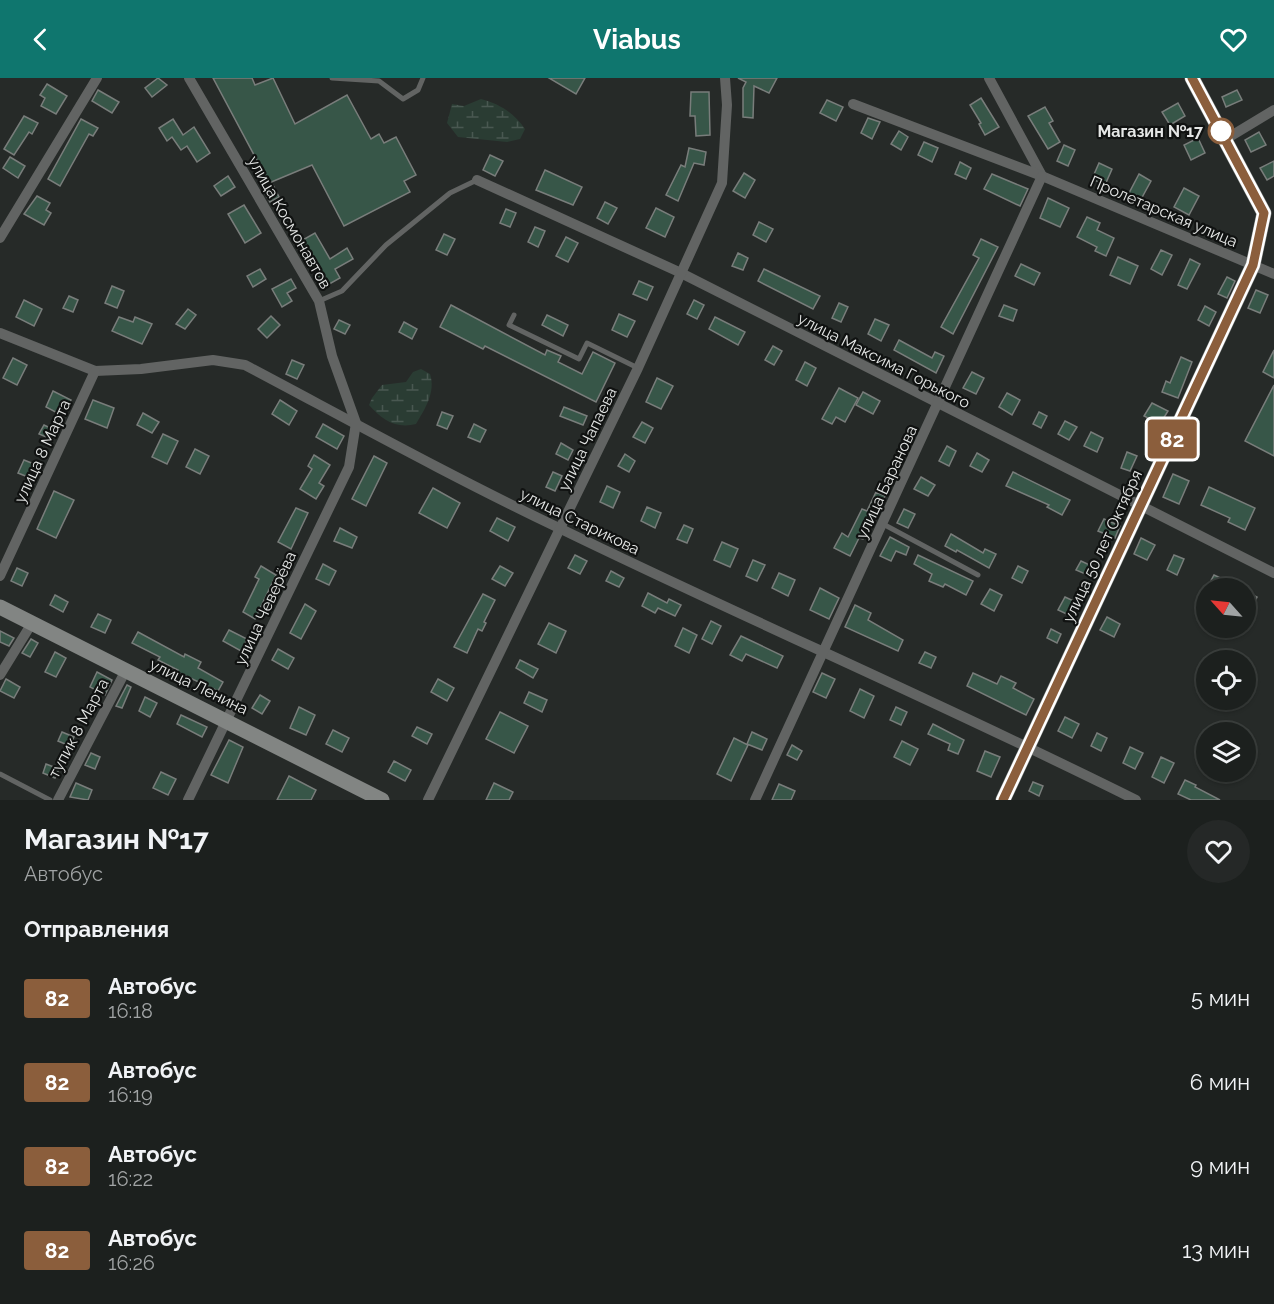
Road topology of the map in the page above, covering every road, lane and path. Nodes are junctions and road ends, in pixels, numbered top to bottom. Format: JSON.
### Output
{"nodes":[{"id":1,"x":97,"y":78,"type":"edge"},
{"id":2,"x":189,"y":78,"type":"edge"},
{"id":3,"x":332,"y":78,"type":"edge"},
{"id":4,"x":423,"y":78,"type":"edge"},
{"id":5,"x":725,"y":78,"type":"edge"},
{"id":6,"x":989,"y":78,"type":"edge"},
{"id":7,"x":1192,"y":78,"type":"edge"},
{"id":8,"x":853,"y":104,"type":"dead end"},
{"id":9,"x":1274,"y":110,"type":"edge"},
{"id":10,"x":1226,"y":140,"type":"junction"},
{"id":11,"x":1042,"y":176,"type":"junction"},
{"id":12,"x":477,"y":180,"type":"joint"},
{"id":13,"x":0,"y":238,"type":"edge"},
{"id":14,"x":1253,"y":265,"type":"junction"},
{"id":15,"x":679,"y":272,"type":"junction"},
{"id":16,"x":1274,"y":274,"type":"edge"},
{"id":17,"x":319,"y":301,"type":"junction"},
{"id":18,"x":514,"y":315,"type":"dead end"},
{"id":19,"x":0,"y":333,"type":"edge"},
{"id":20,"x":638,"y":368,"type":"junction"},
{"id":21,"x":95,"y":371,"type":"junction"},
{"id":22,"x":938,"y":405,"type":"junction"},
{"id":23,"x":356,"y":423,"type":"junction"},
{"id":24,"x":1141,"y":505,"type":"junction"},
{"id":25,"x":884,"y":524,"type":"junction"},
{"id":26,"x":561,"y":529,"type":"junction"},
{"id":27,"x":1274,"y":573,"type":"edge"},
{"id":28,"x":978,"y":575,"type":"dead end"},
{"id":29,"x":0,"y":576,"type":"edge"},
{"id":30,"x":0,"y":607,"type":"edge"},
{"id":31,"x":32,"y":623,"type":"junction"},
{"id":32,"x":824,"y":653,"type":"junction"},
{"id":33,"x":126,"y":670,"type":"junction"},
{"id":34,"x":0,"y":675,"type":"edge"},
{"id":35,"x":228,"y":721,"type":"junction"},
{"id":36,"x":1028,"y":746,"type":"junction"},
{"id":37,"x":0,"y":774,"type":"edge"},
{"id":38,"x":50,"y":800,"type":"edge"},
{"id":39,"x":58,"y":800,"type":"edge"},
{"id":40,"x":188,"y":800,"type":"edge"},
{"id":41,"x":382,"y":800,"type":"edge"},
{"id":42,"x":428,"y":800,"type":"edge"},
{"id":43,"x":755,"y":800,"type":"edge"},
{"id":44,"x":1003,"y":800,"type":"edge"},
{"id":45,"x":1136,"y":800,"type":"edge"}],
"edges":[{"from":1,"to":13,"type":"street"},
{"from":2,"to":17,"type":"street","name":"улица Космонавтов"},
{"from":3,"to":4,"type":"lane"},
{"from":5,"to":15,"type":"street","name":"улица Чапаева"},
{"from":6,"to":11,"type":"street"},
{"from":7,"to":10,"type":"main road","name":"улица 50 лет Октября"},
{"from":8,"to":11,"type":"street","name":"Пролетарская улица"},
{"from":9,"to":10,"type":"street"},
{"from":10,"to":14,"type":"main road","name":"улица 50 лет Октября"},
{"from":11,"to":14,"type":"street","name":"Пролетарская улица"},
{"from":11,"to":22,"type":"street","name":"улица Баранова"},
{"from":12,"to":15,"type":"street","name":"улица Максима Горького"},
{"from":12,"to":17,"type":"lane"},
{"from":14,"to":16,"type":"street","name":"Пролетарская улица"},
{"from":14,"to":24,"type":"main road","name":"улица 50 лет Октября"},
{"from":15,"to":20,"type":"street","name":"улица Чапаева"},
{"from":15,"to":22,"type":"street","name":"улица Максима Горького"},
{"from":17,"to":23,"type":"street","name":"улица Космонавтов"},
{"from":18,"to":20,"type":"lane"},
{"from":19,"to":21,"type":"street","name":"улица Старикова"},
{"from":20,"to":26,"type":"street","name":"улица Чапаева"},
{"from":21,"to":23,"type":"street","name":"улица Старикова"},
{"from":21,"to":29,"type":"street","name":"улица 8 Марта"},
{"from":22,"to":24,"type":"street","name":"улица Максима Горького"},
{"from":22,"to":25,"type":"street","name":"улица Баранова"},
{"from":23,"to":26,"type":"street","name":"улица Старикова"},
{"from":23,"to":35,"type":"street","name":"улица Чеверёва"},
{"from":24,"to":27,"type":"street","name":"улица Максима Горького"},
{"from":24,"to":36,"type":"main road","name":"улица 50 лет Октября"},
{"from":25,"to":28,"type":"lane"},
{"from":25,"to":32,"type":"street","name":"улица Баранова"},
{"from":26,"to":32,"type":"street","name":"улица Старикова"},
{"from":26,"to":42,"type":"street","name":"улица Чапаева"},
{"from":30,"to":31,"type":"main road","name":"улица Ленина"},
{"from":31,"to":33,"type":"main road","name":"улица Ленина"},
{"from":31,"to":34,"type":"street"},
{"from":32,"to":36,"type":"street","name":"улица Старикова"},
{"from":32,"to":43,"type":"street","name":"улица Баранова"},
{"from":33,"to":35,"type":"main road","name":"улица Ленина"},
{"from":33,"to":39,"type":"street","name":"тупик 8 Марта"},
{"from":35,"to":40,"type":"street","name":"улица Чеверёва"},
{"from":35,"to":41,"type":"main road","name":"улица Ленина"},
{"from":36,"to":44,"type":"main road","name":"улица 50 лет Октября"},
{"from":36,"to":45,"type":"street","name":"улица Старикова"},
{"from":37,"to":38,"type":"lane"}]}
